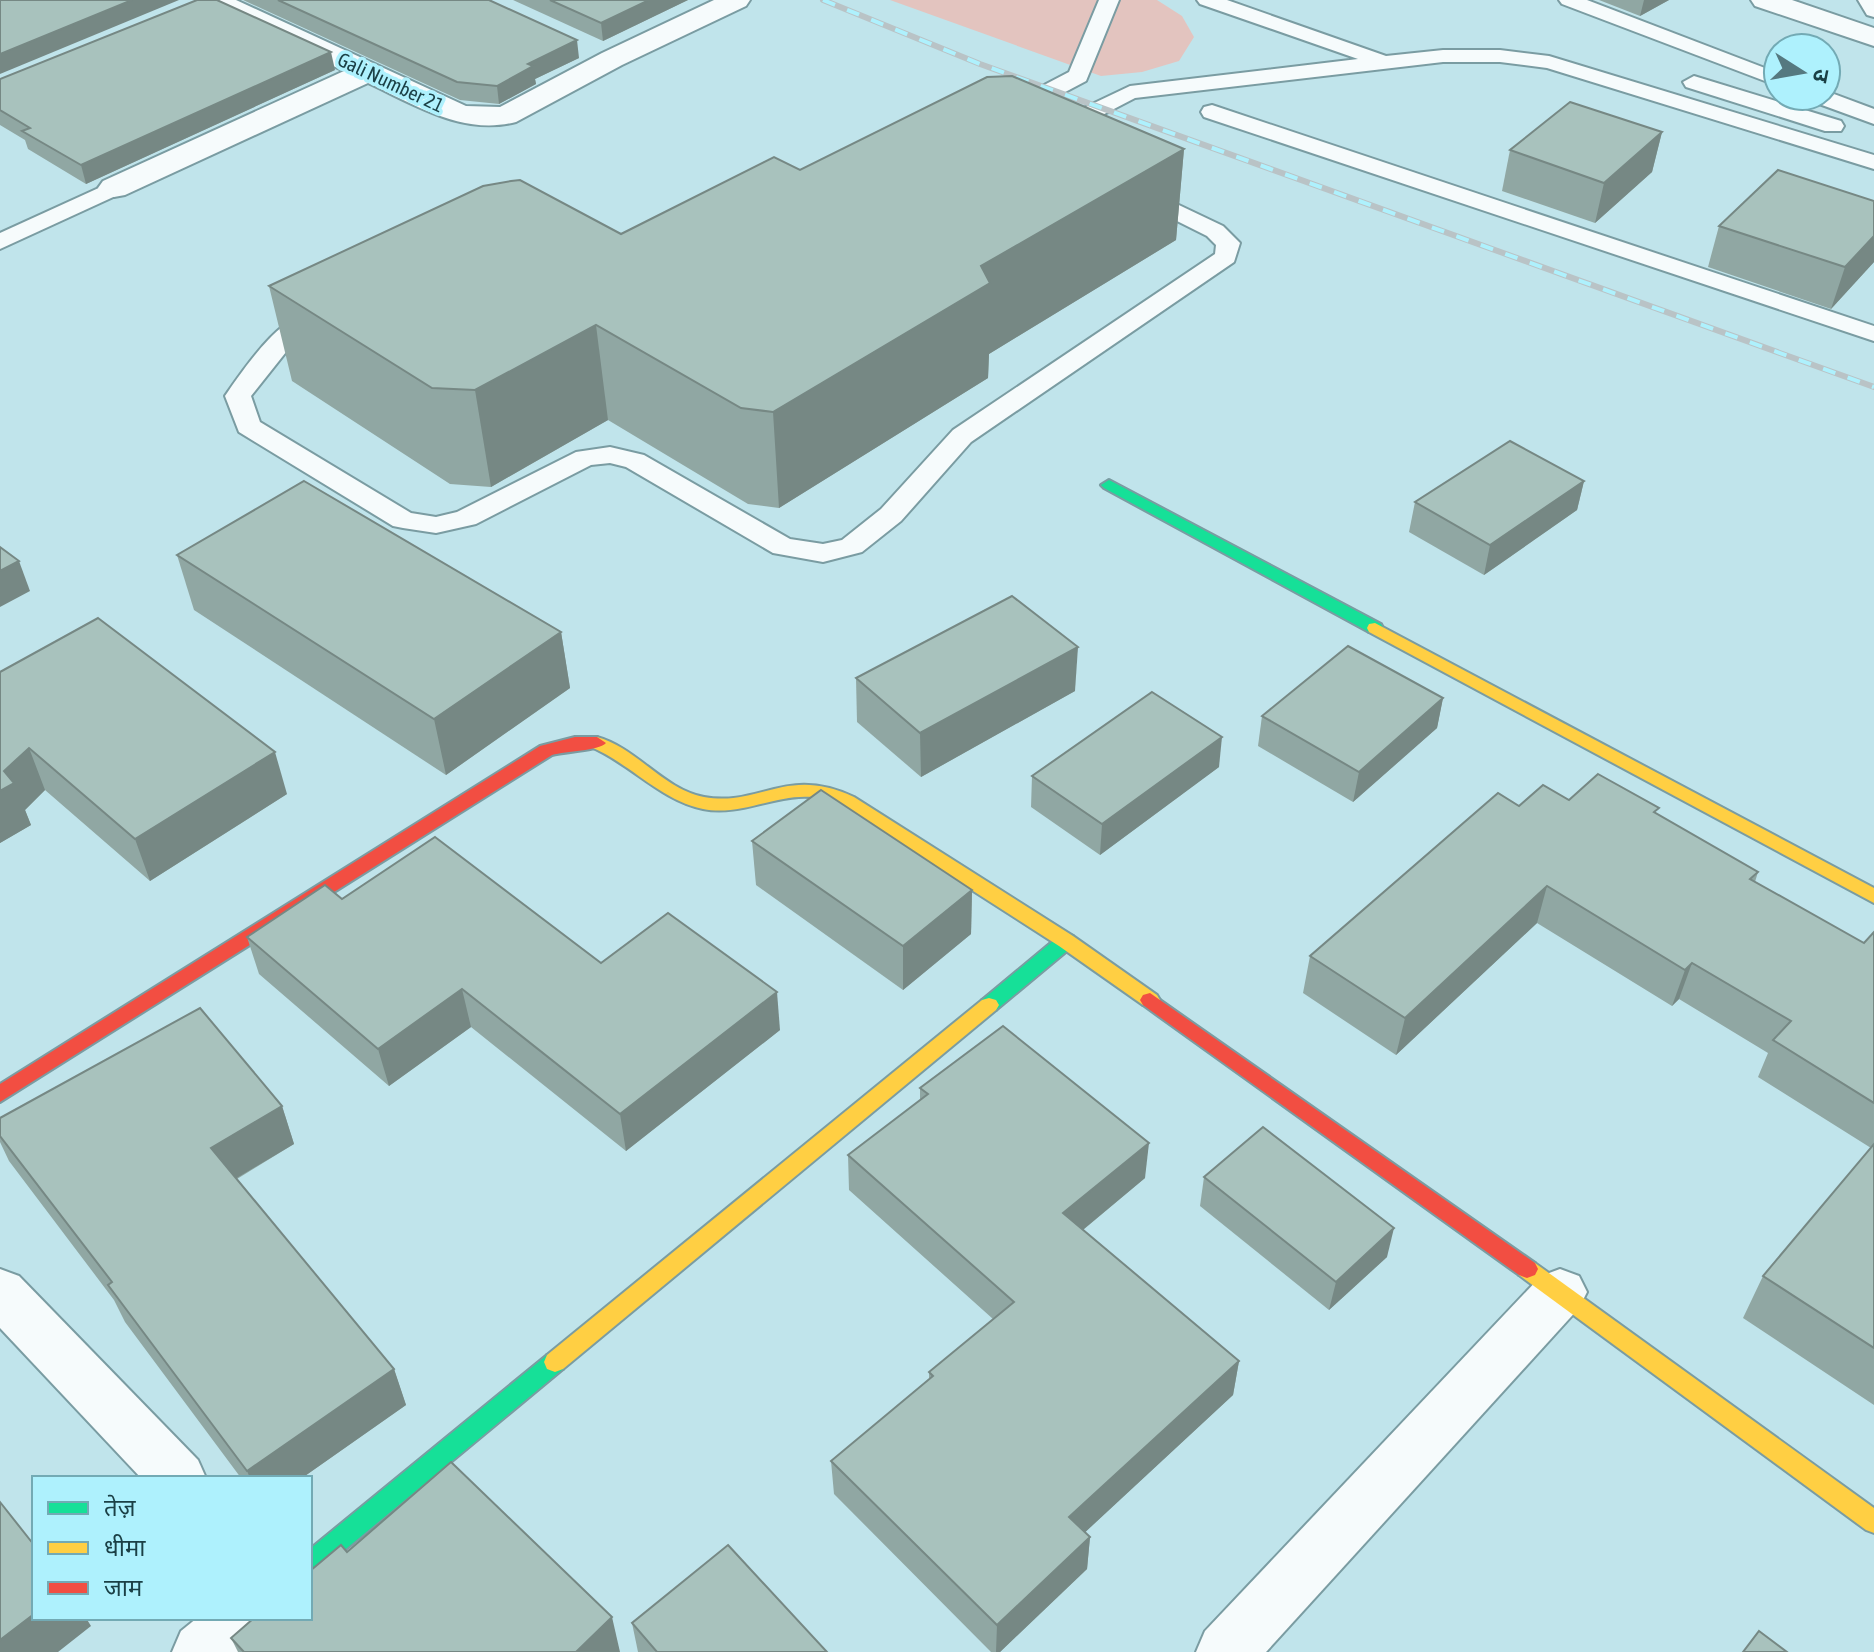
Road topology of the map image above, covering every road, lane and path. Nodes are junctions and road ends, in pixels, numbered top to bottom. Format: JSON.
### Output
{"nodes":[{"id":1,"x":736,"y":0,"type":"edge"},
{"id":2,"x":1109,"y":0,"type":"edge"},
{"id":3,"x":1207,"y":0,"type":"edge"},
{"id":4,"x":1569,"y":0,"type":"edge"},
{"id":5,"x":1765,"y":0,"type":"edge"},
{"id":6,"x":1868,"y":0,"type":"edge"},
{"id":7,"x":204,"y":3,"type":"edge"},
{"id":8,"x":1874,"y":11,"type":"edge"},
{"id":9,"x":1874,"y":37,"type":"edge"},
{"id":10,"x":583,"y":46,"type":"dead end"},
{"id":11,"x":1343,"y":46,"type":"junction"},
{"id":12,"x":612,"y":59,"type":"junction"},
{"id":13,"x":1385,"y":62,"type":"junction"},
{"id":14,"x":369,"y":71,"type":"junction"},
{"id":15,"x":1654,"y":71,"type":"junction"},
{"id":16,"x":1762,"y":74,"type":"edge"},
{"id":17,"x":1078,"y":76,"type":"junction"},
{"id":18,"x":1638,"y":88,"type":"junction"},
{"id":19,"x":1130,"y":92,"type":"junction"},
{"id":20,"x":1842,"y":105,"type":"edge"},
{"id":21,"x":1212,"y":112,"type":"dead end"},
{"id":22,"x":1874,"y":117,"type":"edge"},
{"id":23,"x":993,"y":123,"type":"edge"},
{"id":24,"x":1874,"y":139,"type":"edge"},
{"id":25,"x":1063,"y":155,"type":"edge"},
{"id":26,"x":1874,"y":162,"type":"edge"},
{"id":27,"x":1117,"y":182,"type":"edge"},
{"id":28,"x":114,"y":188,"type":"joint"},
{"id":29,"x":0,"y":242,"type":"edge"},
{"id":30,"x":342,"y":301,"type":"edge"},
{"id":31,"x":1874,"y":334,"type":"edge"},
{"id":32,"x":1109,"y":485,"type":"dead end"},
{"id":33,"x":1874,"y":896,"type":"edge"},
{"id":34,"x":1066,"y":941,"type":"junction"},
{"id":35,"x":0,"y":1094,"type":"edge"},
{"id":36,"x":0,"y":1292,"type":"edge"},
{"id":37,"x":1560,"y":1292,"type":"junction"},
{"id":38,"x":176,"y":1476,"type":"edge"},
{"id":39,"x":1874,"y":1522,"type":"edge"},
{"id":40,"x":312,"y":1562,"type":"edge"},
{"id":41,"x":242,"y":1620,"type":"edge"},
{"id":42,"x":202,"y":1652,"type":"edge"},
{"id":43,"x":1226,"y":1652,"type":"edge"}],
"edges":[{"from":1,"to":12,"type":"street"},
{"from":2,"to":17,"type":"lane"},
{"from":3,"to":11,"type":"lane"},
{"from":4,"to":16,"type":"lane"},
{"from":5,"to":9,"type":"street"},
{"from":6,"to":8,"type":"lane"},
{"from":7,"to":14,"type":"street","name":"Gali Number 21"},
{"from":10,"to":12,"type":"street"},
{"from":11,"to":13,"type":"lane"},
{"from":11,"to":15,"type":"lane"},
{"from":12,"to":14,"type":"street","name":"Gali Number 21"},
{"from":13,"to":18,"type":"lane"},
{"from":13,"to":19,"type":"lane"},
{"from":14,"to":28,"type":"street"},
{"from":15,"to":18,"type":"lane"},
{"from":15,"to":24,"type":"lane"},
{"from":17,"to":19,"type":"lane"},
{"from":17,"to":23,"type":"lane"},
{"from":18,"to":26,"type":"lane"},
{"from":19,"to":25,"type":"lane"},
{"from":20,"to":22,"type":"lane"},
{"from":21,"to":31,"type":"lane"},
{"from":27,"to":30,"type":"lane"},
{"from":28,"to":29,"type":"lane"},
{"from":32,"to":33,"type":"street"},
{"from":34,"to":35,"type":"street"},
{"from":34,"to":37,"type":"street"},
{"from":34,"to":40,"type":"street"},
{"from":36,"to":38,"type":"street"},
{"from":37,"to":39,"type":"street"},
{"from":37,"to":43,"type":"street"},
{"from":41,"to":42,"type":"street"}]}
